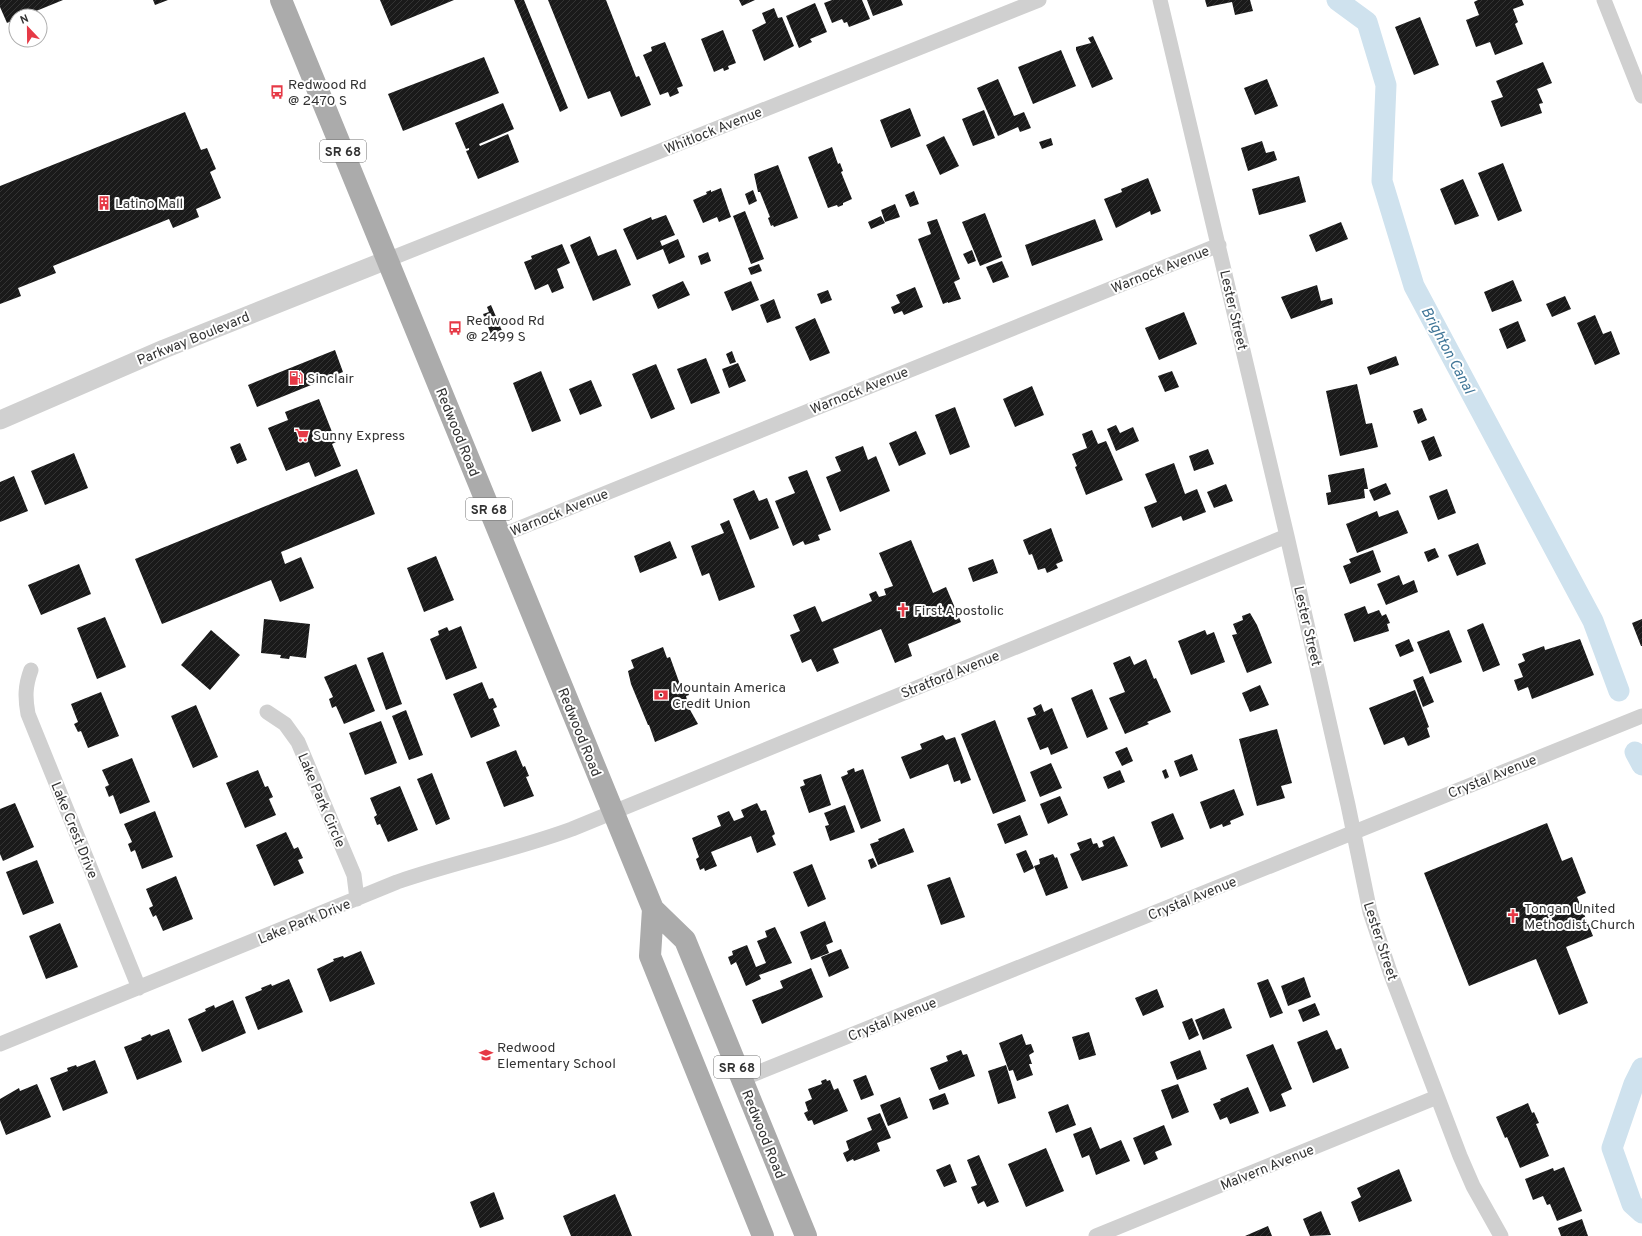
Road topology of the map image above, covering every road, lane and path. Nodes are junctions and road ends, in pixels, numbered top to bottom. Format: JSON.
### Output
{"nodes":[{"id":1,"x":281,"y":0,"type":"edge"},
{"id":2,"x":1039,"y":0,"type":"edge"},
{"id":3,"x":1160,"y":0,"type":"edge"},
{"id":4,"x":1604,"y":0,"type":"edge"},
{"id":5,"x":1642,"y":96,"type":"edge"},
{"id":6,"x":1219,"y":245,"type":"junction"},
{"id":7,"x":387,"y":260,"type":"junction"},
{"id":8,"x":0,"y":420,"type":"edge"},
{"id":9,"x":500,"y":536,"type":"junction"},
{"id":10,"x":1287,"y":536,"type":"junction"},
{"id":11,"x":31,"y":670,"type":"dead end"},
{"id":12,"x":267,"y":712,"type":"dead end"},
{"id":13,"x":1642,"y":716,"type":"edge"},
{"id":14,"x":613,"y":812,"type":"junction"},
{"id":15,"x":1354,"y":832,"type":"junction"},
{"id":16,"x":357,"y":899,"type":"junction"},
{"id":17,"x":653,"y":909,"type":"junction"},
{"id":18,"x":139,"y":988,"type":"junction"},
{"id":19,"x":0,"y":1044,"type":"edge"},
{"id":20,"x":742,"y":1080,"type":"junction"},
{"id":21,"x":1437,"y":1097,"type":"junction"},
{"id":22,"x":763,"y":1236,"type":"edge"},
{"id":23,"x":806,"y":1236,"type":"edge"},
{"id":24,"x":1096,"y":1236,"type":"edge"},
{"id":25,"x":1501,"y":1236,"type":"edge"}],
"edges":[{"from":1,"to":7,"type":"main road","name":"Redwood Road","number":"SR 68"},
{"from":2,"to":7,"type":"street","name":"Whitlock Avenue"},
{"from":3,"to":6,"type":"street","name":"Lester Street"},
{"from":4,"to":5,"type":"street"},
{"from":6,"to":9,"type":"street","name":"Warnock Avenue"},
{"from":6,"to":10,"type":"street","name":"Lester Street"},
{"from":7,"to":8,"type":"street","name":"Parkway Boulevard"},
{"from":7,"to":9,"type":"main road","name":"Redwood Road","number":"SR 68"},
{"from":9,"to":14,"type":"main road","name":"Redwood Road","number":"SR 68"},
{"from":10,"to":14,"type":"street","name":"Stratford Avenue"},
{"from":10,"to":15,"type":"street","name":"Lester Street"},
{"from":11,"to":18,"type":"street","name":"Lake Crest Drive"},
{"from":12,"to":16,"type":"street","name":"Lake Park Circle"},
{"from":13,"to":15,"type":"street","name":"Crystal Avenue"},
{"from":14,"to":16,"type":"street","name":"Lake Park Drive"},
{"from":14,"to":17,"type":"main road","name":"Redwood Road","number":"SR 68"},
{"from":15,"to":20,"type":"street","name":"Crystal Avenue"},
{"from":15,"to":21,"type":"street","name":"Lester Street"},
{"from":16,"to":18,"type":"street","name":"Lake Park Drive"},
{"from":17,"to":20,"type":"main road","name":"Redwood Road","number":"SR 68"},
{"from":17,"to":22,"type":"main road","name":"Redwood Road","number":"SR 68"},
{"from":18,"to":19,"type":"street","name":"Lake Park Drive"},
{"from":20,"to":23,"type":"main road","name":"Redwood Road","number":"SR 68"},
{"from":21,"to":24,"type":"street","name":"Malvern Avenue"},
{"from":21,"to":25,"type":"street","name":"Lester Street"}]}
